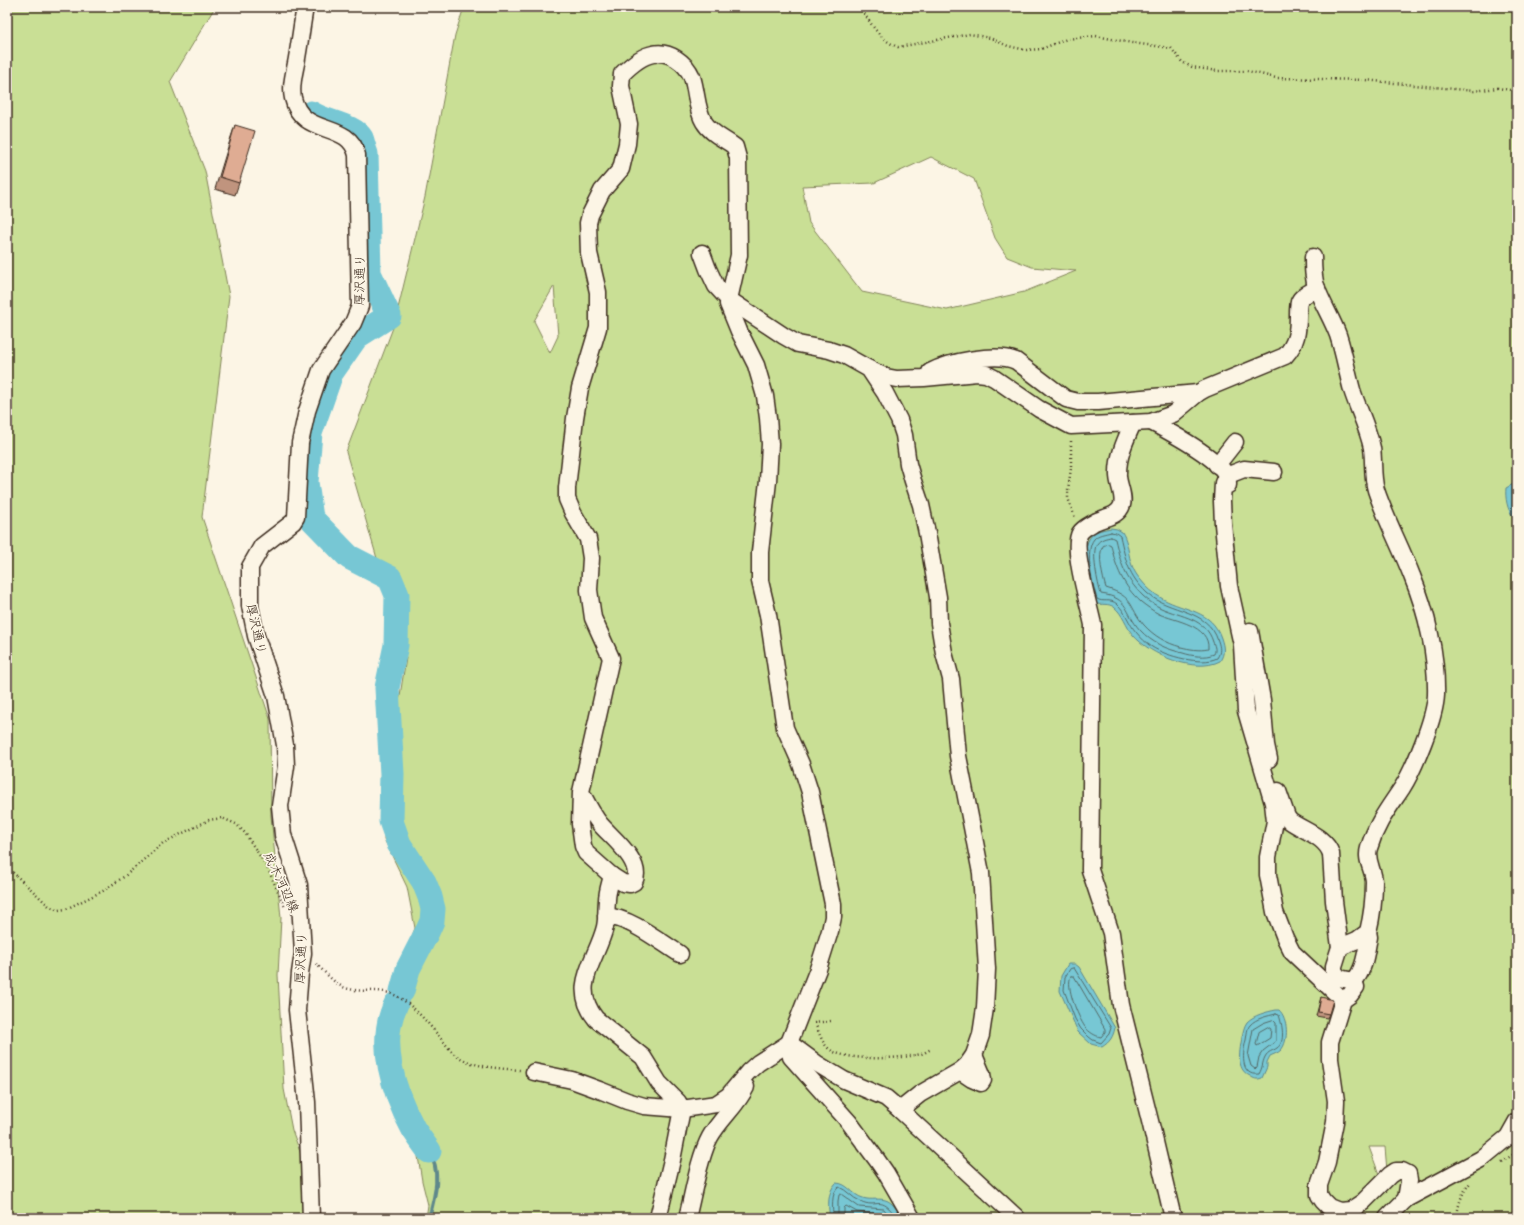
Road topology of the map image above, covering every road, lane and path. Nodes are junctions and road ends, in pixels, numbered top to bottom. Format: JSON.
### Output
{"nodes":[{"id":1,"x":305,"y":7,"type":"edge"},
{"id":2,"x":860,"y":7,"type":"edge"},
{"id":3,"x":1517,"y":91,"type":"edge"},
{"id":4,"x":702,"y":253,"type":"dead end"},
{"id":5,"x":1313,"y":257,"type":"dead end"},
{"id":6,"x":1317,"y":288,"type":"junction"},
{"id":7,"x":728,"y":299,"type":"junction"},
{"id":8,"x":869,"y":369,"type":"junction"},
{"id":9,"x":924,"y":378,"type":"junction"},
{"id":10,"x":1198,"y":394,"type":"junction"},
{"id":11,"x":1152,"y":422,"type":"junction"},
{"id":12,"x":1133,"y":424,"type":"junction"},
{"id":13,"x":1071,"y":426,"type":"junction"},
{"id":14,"x":1235,"y":442,"type":"dead end"},
{"id":15,"x":1222,"y":470,"type":"junction"},
{"id":16,"x":1274,"y":472,"type":"dead end"},
{"id":17,"x":1081,"y":532,"type":"junction"},
{"id":18,"x":1272,"y":774,"type":"junction"},
{"id":19,"x":582,"y":792,"type":"junction"},
{"id":20,"x":1274,"y":803,"type":"junction"},
{"id":21,"x":7,"y":867,"type":"edge"},
{"id":22,"x":612,"y":876,"type":"junction"},
{"id":23,"x":286,"y":910,"type":"dead end"},
{"id":24,"x":606,"y":916,"type":"junction"},
{"id":25,"x":1368,"y":932,"type":"junction"},
{"id":26,"x":1340,"y":947,"type":"junction"},
{"id":27,"x":303,"y":953,"type":"junction"},
{"id":28,"x":680,"y":954,"type":"dead end"},
{"id":29,"x":1354,"y":981,"type":"junction"},
{"id":30,"x":1343,"y":1000,"type":"junction"},
{"id":31,"x":815,"y":1023,"type":"dead end"},
{"id":32,"x":788,"y":1042,"type":"junction"},
{"id":33,"x":932,"y":1049,"type":"dead end"},
{"id":34,"x":974,"y":1055,"type":"junction"},
{"id":35,"x":758,"y":1064,"type":"junction"},
{"id":36,"x":960,"y":1071,"type":"junction"},
{"id":37,"x":534,"y":1072,"type":"joint"},
{"id":38,"x":682,"y":1109,"type":"junction"},
{"id":39,"x":900,"y":1110,"type":"junction"},
{"id":40,"x":1517,"y":1121,"type":"edge"},
{"id":41,"x":1517,"y":1152,"type":"edge"},
{"id":42,"x":1497,"y":1165,"type":"dead end"},
{"id":43,"x":1474,"y":1180,"type":"dead end"},
{"id":44,"x":1406,"y":1199,"type":"junction"},
{"id":45,"x":311,"y":1218,"type":"edge"},
{"id":46,"x":658,"y":1218,"type":"edge"},
{"id":47,"x":687,"y":1218,"type":"edge"},
{"id":48,"x":912,"y":1218,"type":"edge"},
{"id":49,"x":1017,"y":1218,"type":"edge"},
{"id":50,"x":1173,"y":1218,"type":"edge"},
{"id":51,"x":1387,"y":1218,"type":"edge"},
{"id":52,"x":1457,"y":1218,"type":"edge"}],
"edges":[{"from":1,"to":27,"type":"street","name":"厚沢通り"},
{"from":2,"to":3,"type":"path"},
{"from":4,"to":7,"type":"street"},
{"from":5,"to":6,"type":"street"},
{"from":6,"to":10,"type":"street"},
{"from":6,"to":25,"type":"street"},
{"from":7,"to":8,"type":"street"},
{"from":7,"to":19,"type":"street"},
{"from":7,"to":32,"type":"street"},
{"from":8,"to":9,"type":"street"},
{"from":8,"to":34,"type":"street"},
{"from":9,"to":10,"type":"street"},
{"from":9,"to":13,"type":"street"},
{"from":10,"to":11,"type":"street"},
{"from":11,"to":12,"type":"street"},
{"from":11,"to":15,"type":"street"},
{"from":12,"to":13,"type":"street"},
{"from":12,"to":17,"type":"street"},
{"from":13,"to":17,"type":"path"},
{"from":14,"to":15,"type":"street"},
{"from":15,"to":16,"type":"street"},
{"from":15,"to":18,"type":"street"},
{"from":15,"to":20,"type":"street"},
{"from":17,"to":50,"type":"street"},
{"from":18,"to":20,"type":"street"},
{"from":18,"to":26,"type":"street"},
{"from":19,"to":22,"type":"street"},
{"from":19,"to":22,"type":"street"},
{"from":20,"to":30,"type":"street"},
{"from":21,"to":23,"type":"path","name":"成木河辺線"},
{"from":22,"to":24,"type":"street"},
{"from":24,"to":28,"type":"street"},
{"from":24,"to":38,"type":"street"},
{"from":25,"to":26,"type":"street"},
{"from":25,"to":29,"type":"street"},
{"from":26,"to":29,"type":"street"},
{"from":27,"to":37,"type":"path"},
{"from":27,"to":45,"type":"street","name":"厚沢通り"},
{"from":29,"to":30,"type":"street"},
{"from":30,"to":44,"type":"street"},
{"from":31,"to":33,"type":"path"},
{"from":32,"to":35,"type":"street"},
{"from":32,"to":39,"type":"street"},
{"from":32,"to":48,"type":"street"},
{"from":34,"to":36,"type":"street"},
{"from":34,"to":36,"type":"street"},
{"from":35,"to":38,"type":"street"},
{"from":35,"to":47,"type":"street"},
{"from":36,"to":39,"type":"street"},
{"from":37,"to":38,"type":"street"},
{"from":38,"to":46,"type":"street"},
{"from":39,"to":49,"type":"street"},
{"from":40,"to":44,"type":"street"},
{"from":41,"to":42,"type":"path"},
{"from":43,"to":52,"type":"path"},
{"from":44,"to":51,"type":"street"}]}
